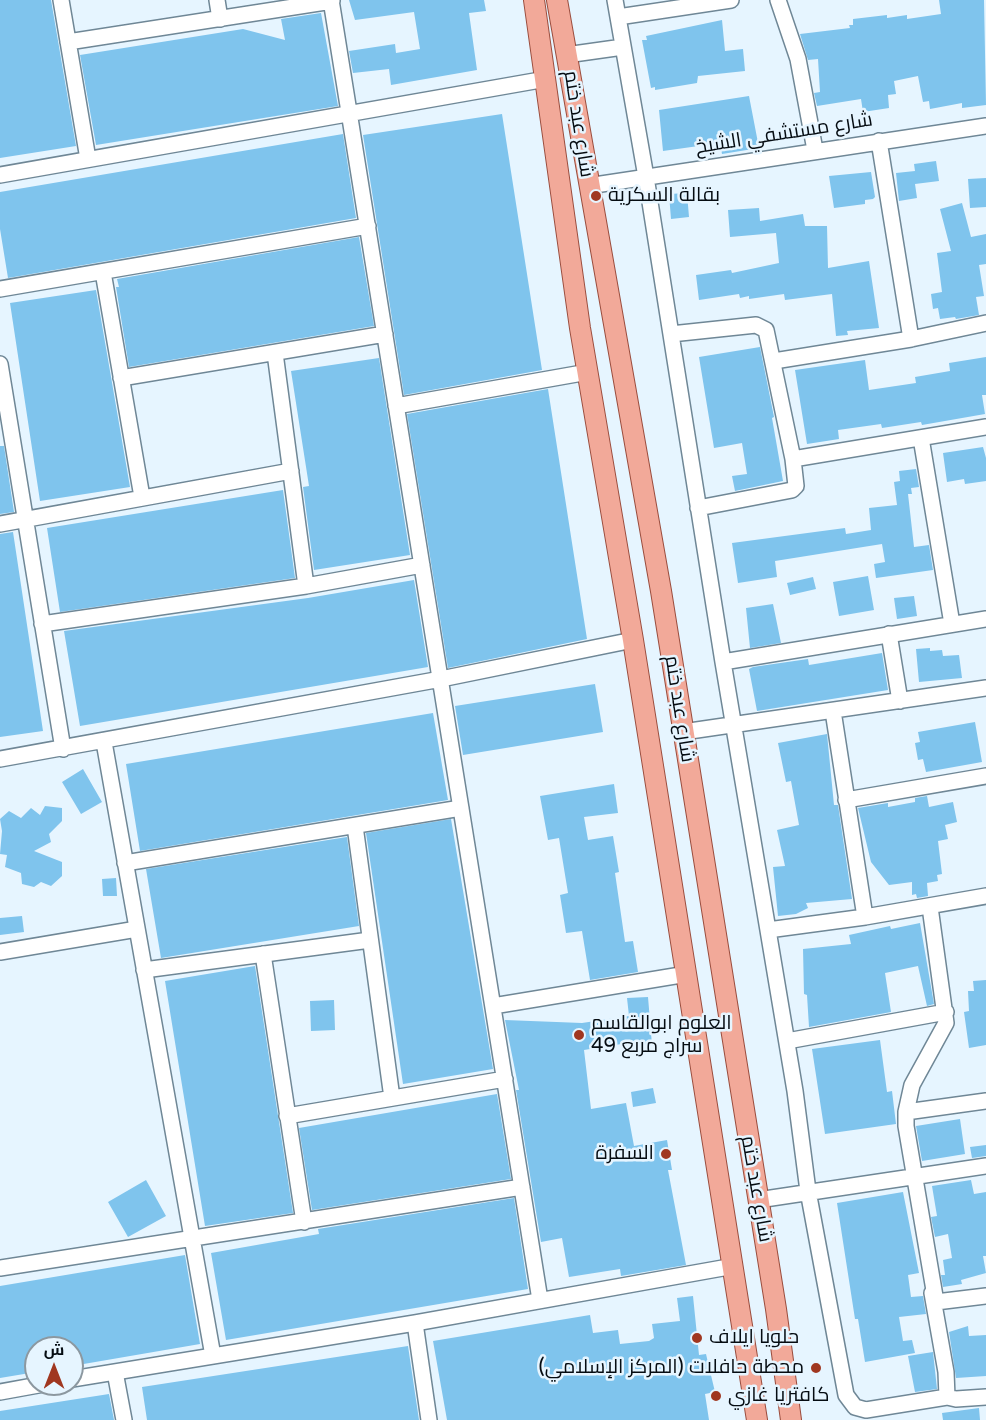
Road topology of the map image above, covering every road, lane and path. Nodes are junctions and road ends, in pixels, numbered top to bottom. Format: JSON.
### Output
{"nodes":[{"id":1,"x":61,"y":0,"type":"edge"},
{"id":2,"x":217,"y":0,"type":"edge"},
{"id":3,"x":534,"y":0,"type":"edge"},
{"id":4,"x":557,"y":0,"type":"edge"},
{"id":5,"x":615,"y":0,"type":"edge"},
{"id":6,"x":731,"y":0,"type":"edge"},
{"id":7,"x":778,"y":0,"type":"edge"},
{"id":8,"x":331,"y":1,"type":"edge"},
{"id":9,"x":618,"y":17,"type":"junction"},
{"id":10,"x":220,"y":19,"type":"junction"},
{"id":11,"x":68,"y":42,"type":"junction"},
{"id":12,"x":623,"y":47,"type":"junction"},
{"id":13,"x":566,"y":55,"type":"junction"},
{"id":14,"x":546,"y":79,"type":"junction"},
{"id":15,"x":350,"y":113,"type":"junction"},
{"id":16,"x":986,"y":126,"type":"edge"},
{"id":17,"x":879,"y":141,"type":"junction"},
{"id":18,"x":815,"y":150,"type":"junction"},
{"id":19,"x":88,"y":159,"type":"junction"},
{"id":20,"x":0,"y":175,"type":"edge"},
{"id":21,"x":646,"y":177,"type":"junction"},
{"id":22,"x":588,"y":186,"type":"junction"},
{"id":23,"x":368,"y":226,"type":"junction"},
{"id":24,"x":103,"y":272,"type":"junction"},
{"id":25,"x":0,"y":289,"type":"edge"},
{"id":26,"x":613,"y":322,"type":"junction"},
{"id":27,"x":986,"y":323,"type":"edge"},
{"id":28,"x":580,"y":328,"type":"junction"},
{"id":29,"x":385,"y":334,"type":"junction"},
{"id":30,"x":671,"y":334,"type":"junction"},
{"id":31,"x":911,"y":339,"type":"junction"},
{"id":32,"x":275,"y":353,"type":"junction"},
{"id":33,"x":774,"y":361,"type":"junction"},
{"id":34,"x":0,"y":364,"type":"edge"},
{"id":35,"x":588,"y":372,"type":"junction"},
{"id":36,"x":121,"y":378,"type":"junction"},
{"id":37,"x":3,"y":401,"type":"edge"},
{"id":38,"x":396,"y":406,"type":"junction"},
{"id":39,"x":986,"y":428,"type":"edge"},
{"id":40,"x":921,"y":438,"type":"junction"},
{"id":41,"x":793,"y":459,"type":"junction"},
{"id":42,"x":291,"y":471,"type":"junction"},
{"id":43,"x":142,"y":497,"type":"junction"},
{"id":44,"x":698,"y":508,"type":"junction"},
{"id":45,"x":25,"y":519,"type":"junction"},
{"id":46,"x":0,"y":524,"type":"edge"},
{"id":47,"x":422,"y":566,"type":"junction"},
{"id":48,"x":306,"y":585,"type":"junction"},
{"id":49,"x":986,"y":622,"type":"edge"},
{"id":50,"x":42,"y":624,"type":"junction"},
{"id":51,"x":952,"y":624,"type":"junction"},
{"id":52,"x":889,"y":634,"type":"junction"},
{"id":53,"x":633,"y":640,"type":"junction"},
{"id":54,"x":723,"y":662,"type":"junction"},
{"id":55,"x":441,"y":679,"type":"junction"},
{"id":56,"x":986,"y":688,"type":"edge"},
{"id":57,"x":900,"y":701,"type":"junction"},
{"id":58,"x":833,"y":711,"type":"junction"},
{"id":59,"x":734,"y":725,"type":"junction"},
{"id":60,"x":683,"y":732,"type":"junction"},
{"id":61,"x":104,"y":742,"type":"junction"},
{"id":62,"x":63,"y":749,"type":"junction"},
{"id":63,"x":0,"y":759,"type":"edge"},
{"id":64,"x":986,"y":776,"type":"edge"},
{"id":65,"x":846,"y":800,"type":"junction"},
{"id":66,"x":461,"y":808,"type":"junction"},
{"id":67,"x":355,"y":826,"type":"junction"},
{"id":68,"x":125,"y":862,"type":"junction"},
{"id":69,"x":986,"y":896,"type":"edge"},
{"id":70,"x":930,"y":907,"type":"junction"},
{"id":71,"x":865,"y":917,"type":"junction"},
{"id":72,"x":137,"y":929,"type":"junction"},
{"id":73,"x":768,"y":930,"type":"junction"},
{"id":74,"x":370,"y":940,"type":"junction"},
{"id":75,"x":0,"y":952,"type":"edge"},
{"id":76,"x":263,"y":954,"type":"junction"},
{"id":77,"x":144,"y":970,"type":"junction"},
{"id":78,"x":687,"y":974,"type":"junction"},
{"id":79,"x":493,"y":1006,"type":"junction"},
{"id":80,"x":946,"y":1012,"type":"junction"},
{"id":81,"x":787,"y":1041,"type":"junction"},
{"id":82,"x":505,"y":1079,"type":"junction"},
{"id":83,"x":392,"y":1098,"type":"junction"},
{"id":84,"x":986,"y":1101,"type":"edge"},
{"id":85,"x":906,"y":1112,"type":"junction"},
{"id":86,"x":287,"y":1116,"type":"junction"},
{"id":87,"x":986,"y":1166,"type":"edge"},
{"id":88,"x":913,"y":1176,"type":"junction"},
{"id":89,"x":522,"y":1187,"type":"junction"},
{"id":90,"x":808,"y":1191,"type":"junction"},
{"id":91,"x":758,"y":1200,"type":"junction"},
{"id":92,"x":304,"y":1222,"type":"junction"},
{"id":93,"x":192,"y":1239,"type":"junction"},
{"id":94,"x":927,"y":1257,"type":"junction"},
{"id":95,"x":734,"y":1266,"type":"junction"},
{"id":96,"x":0,"y":1268,"type":"edge"},
{"id":97,"x":986,"y":1296,"type":"edge"},
{"id":98,"x":540,"y":1300,"type":"junction"},
{"id":99,"x":415,"y":1323,"type":"junction"},
{"id":100,"x":213,"y":1356,"type":"junction"},
{"id":101,"x":115,"y":1372,"type":"junction"},
{"id":102,"x":84,"y":1377,"type":"edge"},
{"id":103,"x":24,"y":1388,"type":"edge"},
{"id":104,"x":0,"y":1392,"type":"edge"},
{"id":105,"x":947,"y":1397,"type":"junction"},
{"id":106,"x":986,"y":1397,"type":"edge"},
{"id":107,"x":124,"y":1420,"type":"edge"},
{"id":108,"x":429,"y":1420,"type":"edge"},
{"id":109,"x":756,"y":1420,"type":"edge"},
{"id":110,"x":791,"y":1420,"type":"edge"}],
"edges":[{"from":1,"to":11,"type":"street"},
{"from":2,"to":10,"type":"street"},
{"from":3,"to":14,"type":"main road","name":"شارع عبد ختم"},
{"from":4,"to":13,"type":"main road","name":"شارع عبد ختم"},
{"from":5,"to":9,"type":"street"},
{"from":6,"to":9,"type":"street"},
{"from":7,"to":18,"type":"street"},
{"from":8,"to":10,"type":"street"},
{"from":8,"to":15,"type":"street"},
{"from":9,"to":12,"type":"street"},
{"from":10,"to":11,"type":"street"},
{"from":11,"to":19,"type":"street"},
{"from":12,"to":13,"type":"street"},
{"from":12,"to":21,"type":"street"},
{"from":13,"to":22,"type":"main road","name":"شارع عبد ختم"},
{"from":14,"to":15,"type":"street"},
{"from":14,"to":28,"type":"main road","name":"شارع عبد ختم"},
{"from":15,"to":19,"type":"street"},
{"from":15,"to":23,"type":"street"},
{"from":16,"to":17,"type":"street","name":"شارع مستشفي الشيخ"},
{"from":17,"to":18,"type":"street","name":"شارع مستشفي الشيخ"},
{"from":17,"to":31,"type":"street"},
{"from":18,"to":21,"type":"street","name":"شارع مستشفي الشيخ"},
{"from":19,"to":20,"type":"street"},
{"from":21,"to":22,"type":"street","name":"شارع مستشفي الشيخ"},
{"from":21,"to":30,"type":"street"},
{"from":22,"to":26,"type":"main road","name":"شارع عبد ختم"},
{"from":23,"to":24,"type":"street"},
{"from":23,"to":29,"type":"street"},
{"from":24,"to":25,"type":"street"},
{"from":24,"to":36,"type":"street"},
{"from":26,"to":28,"type":"main road"},
{"from":26,"to":60,"type":"main road","name":"شارع عبد ختم"},
{"from":27,"to":31,"type":"street"},
{"from":28,"to":35,"type":"main road","name":"شارع عبد ختم"},
{"from":29,"to":32,"type":"street"},
{"from":29,"to":38,"type":"street"},
{"from":30,"to":33,"type":"street"},
{"from":30,"to":44,"type":"street"},
{"from":31,"to":33,"type":"street"},
{"from":32,"to":36,"type":"street"},
{"from":32,"to":42,"type":"street"},
{"from":33,"to":41,"type":"street"},
{"from":34,"to":37,"type":"street"},
{"from":35,"to":38,"type":"street"},
{"from":35,"to":53,"type":"main road","name":"شارع عبد ختم"},
{"from":36,"to":43,"type":"street"},
{"from":37,"to":45,"type":"street"},
{"from":38,"to":47,"type":"street"},
{"from":39,"to":40,"type":"street"},
{"from":40,"to":41,"type":"street"},
{"from":40,"to":51,"type":"street"},
{"from":41,"to":44,"type":"street"},
{"from":42,"to":43,"type":"street"},
{"from":42,"to":48,"type":"street"},
{"from":43,"to":45,"type":"street"},
{"from":44,"to":54,"type":"street"},
{"from":45,"to":46,"type":"street"},
{"from":45,"to":50,"type":"street"},
{"from":47,"to":48,"type":"street"},
{"from":47,"to":55,"type":"street"},
{"from":48,"to":50,"type":"street"},
{"from":49,"to":51,"type":"street"},
{"from":50,"to":62,"type":"street"},
{"from":51,"to":52,"type":"street"},
{"from":52,"to":54,"type":"street"},
{"from":52,"to":57,"type":"street"},
{"from":53,"to":55,"type":"street"},
{"from":53,"to":78,"type":"main road","name":"شارع عبد ختم"},
{"from":54,"to":59,"type":"street"},
{"from":55,"to":61,"type":"street"},
{"from":55,"to":66,"type":"street"},
{"from":56,"to":57,"type":"street"},
{"from":57,"to":58,"type":"street"},
{"from":58,"to":59,"type":"street"},
{"from":58,"to":65,"type":"street"},
{"from":59,"to":60,"type":"street"},
{"from":59,"to":73,"type":"street"},
{"from":60,"to":91,"type":"main road","name":"شارع عبد ختم"},
{"from":61,"to":62,"type":"street"},
{"from":61,"to":68,"type":"street"},
{"from":62,"to":63,"type":"street"},
{"from":64,"to":65,"type":"street"},
{"from":65,"to":71,"type":"street"},
{"from":66,"to":67,"type":"street"},
{"from":66,"to":79,"type":"street"},
{"from":67,"to":68,"type":"street"},
{"from":67,"to":74,"type":"street"},
{"from":68,"to":72,"type":"street"},
{"from":69,"to":70,"type":"street"},
{"from":70,"to":71,"type":"street"},
{"from":70,"to":80,"type":"street"},
{"from":71,"to":73,"type":"street"},
{"from":72,"to":75,"type":"street"},
{"from":72,"to":77,"type":"street"},
{"from":73,"to":81,"type":"street"},
{"from":74,"to":76,"type":"street"},
{"from":74,"to":83,"type":"street"},
{"from":76,"to":77,"type":"street"},
{"from":76,"to":86,"type":"street"},
{"from":77,"to":93,"type":"street"},
{"from":78,"to":79,"type":"street"},
{"from":78,"to":95,"type":"main road","name":"شارع عبد ختم"},
{"from":79,"to":82,"type":"street"},
{"from":80,"to":81,"type":"street"},
{"from":80,"to":85,"type":"street"},
{"from":81,"to":90,"type":"street"},
{"from":82,"to":83,"type":"street"},
{"from":82,"to":89,"type":"street"},
{"from":83,"to":86,"type":"street"},
{"from":84,"to":85,"type":"street"},
{"from":85,"to":88,"type":"street"},
{"from":86,"to":92,"type":"street"},
{"from":87,"to":88,"type":"street"},
{"from":88,"to":90,"type":"street"},
{"from":88,"to":94,"type":"street"},
{"from":89,"to":92,"type":"street"},
{"from":89,"to":98,"type":"street"},
{"from":90,"to":91,"type":"street"},
{"from":90,"to":105,"type":"street"},
{"from":91,"to":110,"type":"main road","name":"شارع عبد ختم"},
{"from":92,"to":93,"type":"street"},
{"from":93,"to":96,"type":"street"},
{"from":93,"to":100,"type":"street"},
{"from":94,"to":97,"type":"street"},
{"from":94,"to":105,"type":"street"},
{"from":95,"to":98,"type":"street"},
{"from":95,"to":109,"type":"main road","name":"شارع عبد ختم"},
{"from":98,"to":99,"type":"street"},
{"from":99,"to":100,"type":"street"},
{"from":99,"to":108,"type":"street"},
{"from":100,"to":101,"type":"street"},
{"from":101,"to":102,"type":"street"},
{"from":101,"to":107,"type":"street"},
{"from":103,"to":104,"type":"street"},
{"from":105,"to":106,"type":"street"}]}
